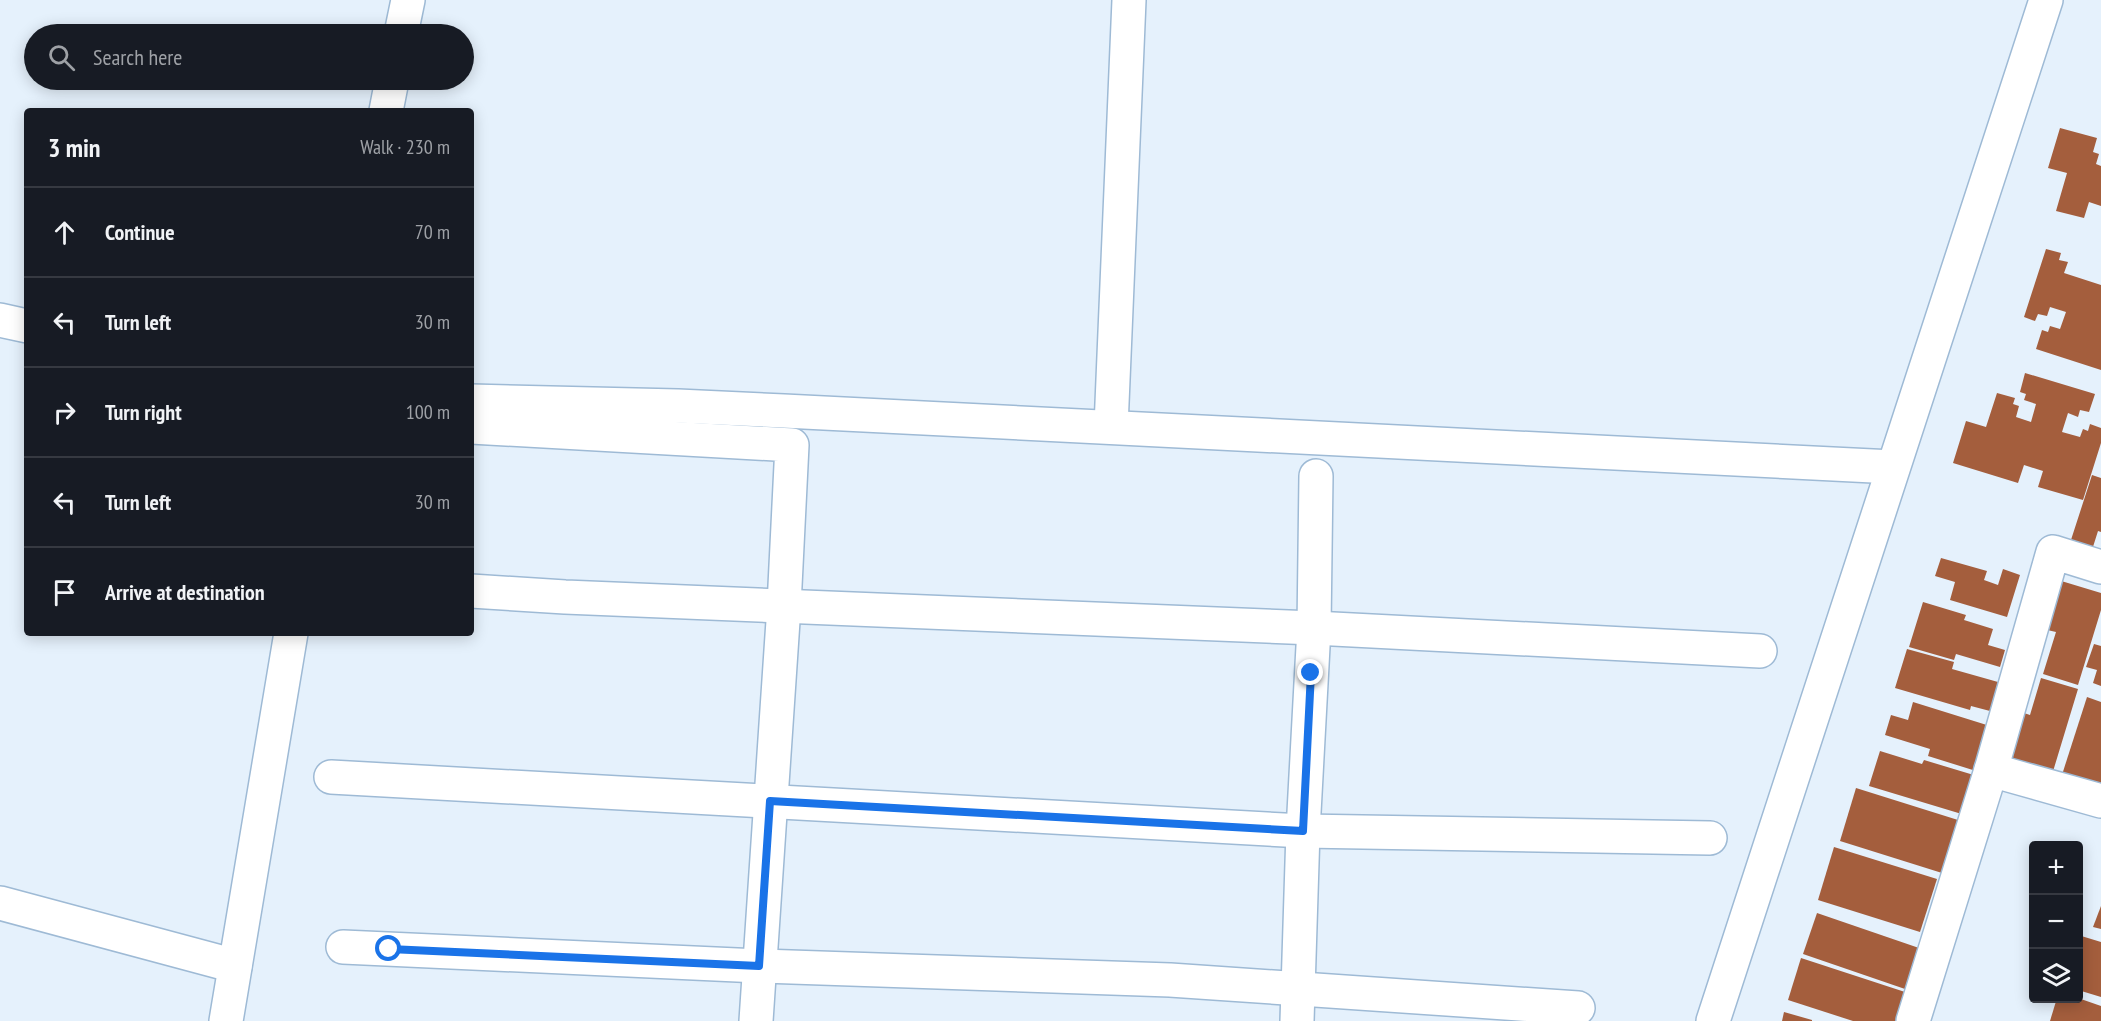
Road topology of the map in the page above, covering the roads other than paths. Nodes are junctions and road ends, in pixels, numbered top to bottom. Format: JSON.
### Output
{"nodes":[{"id":1,"x":408,"y":0,"type":"edge"},
{"id":2,"x":1128,"y":0,"type":"edge"},
{"id":3,"x":2046,"y":0,"type":"edge"},
{"id":4,"x":403,"y":24,"type":"edge"},
{"id":5,"x":390,"y":90,"type":"edge"},
{"id":6,"x":387,"y":108,"type":"edge"},
{"id":7,"x":0,"y":320,"type":"edge"},
{"id":8,"x":24,"y":325,"type":"edge"},
{"id":9,"x":474,"y":401,"type":"edge"},
{"id":10,"x":474,"y":427,"type":"edge"},
{"id":11,"x":1111,"y":427,"type":"junction"},
{"id":12,"x":1893,"y":467,"type":"junction"},
{"id":13,"x":1316,"y":476,"type":"dead end"},
{"id":14,"x":2101,"y":567,"type":"edge"},
{"id":15,"x":474,"y":591,"type":"edge"},
{"id":16,"x":784,"y":606,"type":"junction"},
{"id":17,"x":1314,"y":628,"type":"junction"},
{"id":18,"x":290,"y":636,"type":"edge"},
{"id":19,"x":1760,"y":651,"type":"dead end"},
{"id":20,"x":1991,"y":770,"type":"junction"},
{"id":21,"x":331,"y":777,"type":"dead end"},
{"id":22,"x":770,"y":801,"type":"junction"},
{"id":23,"x":2101,"y":801,"type":"edge"},
{"id":24,"x":1303,"y":831,"type":"junction"},
{"id":25,"x":1710,"y":838,"type":"dead end"},
{"id":26,"x":0,"y":903,"type":"edge"},
{"id":27,"x":343,"y":947,"type":"dead end"},
{"id":28,"x":235,"y":966,"type":"junction"},
{"id":29,"x":759,"y":966,"type":"junction"},
{"id":30,"x":1299,"y":989,"type":"junction"},
{"id":31,"x":1578,"y":1008,"type":"dead end"},
{"id":32,"x":226,"y":1021,"type":"edge"},
{"id":33,"x":756,"y":1021,"type":"edge"},
{"id":34,"x":1297,"y":1021,"type":"edge"},
{"id":35,"x":1713,"y":1021,"type":"edge"},
{"id":36,"x":1913,"y":1021,"type":"edge"}],
"edges":[{"from":1,"to":4,"type":"street"},
{"from":2,"to":11,"type":"street"},
{"from":3,"to":12,"type":"street"},
{"from":5,"to":6,"type":"street"},
{"from":7,"to":8,"type":"street"},
{"from":9,"to":11,"type":"street"},
{"from":10,"to":16,"type":"street"},
{"from":11,"to":12,"type":"street"},
{"from":12,"to":35,"type":"street"},
{"from":13,"to":17,"type":"street"},
{"from":14,"to":20,"type":"street"},
{"from":15,"to":16,"type":"street"},
{"from":16,"to":17,"type":"street"},
{"from":16,"to":22,"type":"street"},
{"from":17,"to":19,"type":"street"},
{"from":17,"to":24,"type":"street"},
{"from":18,"to":28,"type":"street"},
{"from":20,"to":23,"type":"street"},
{"from":20,"to":36,"type":"street"},
{"from":21,"to":22,"type":"street"},
{"from":22,"to":24,"type":"street"},
{"from":22,"to":29,"type":"street"},
{"from":24,"to":25,"type":"street"},
{"from":24,"to":30,"type":"street"},
{"from":26,"to":28,"type":"street"},
{"from":27,"to":29,"type":"street"},
{"from":28,"to":32,"type":"street"},
{"from":29,"to":30,"type":"street"},
{"from":29,"to":33,"type":"street"},
{"from":30,"to":31,"type":"street"},
{"from":30,"to":34,"type":"street"}]}
